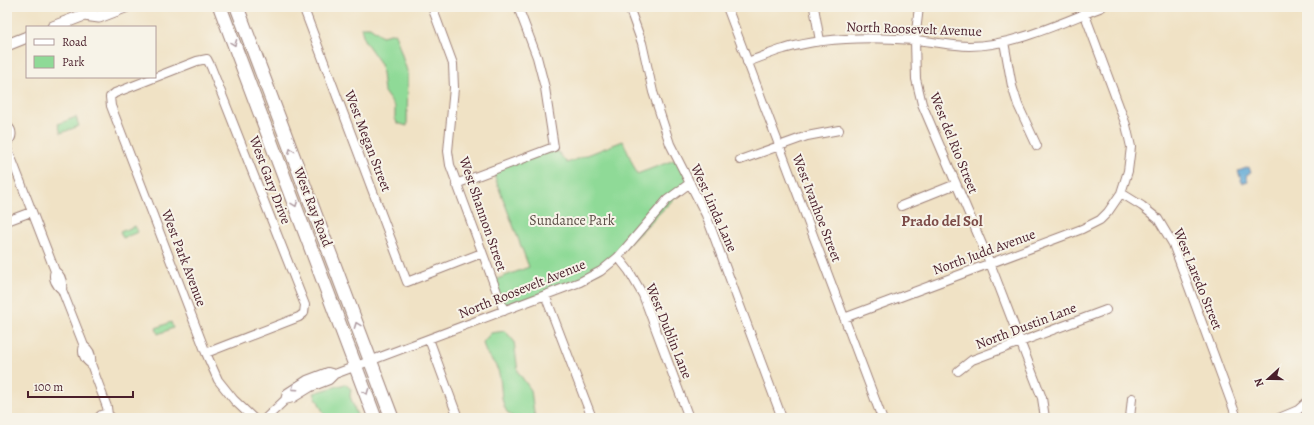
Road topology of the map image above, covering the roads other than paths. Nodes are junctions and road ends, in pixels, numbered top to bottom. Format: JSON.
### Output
{"nodes":[{"id":1,"x":124,"y":7,"type":"edge"},
{"id":2,"x":220,"y":7,"type":"edge"},
{"id":3,"x":237,"y":7,"type":"edge"},
{"id":4,"x":432,"y":7,"type":"edge"},
{"id":5,"x":518,"y":7,"type":"edge"},
{"id":6,"x":629,"y":7,"type":"edge"},
{"id":7,"x":727,"y":7,"type":"edge"},
{"id":8,"x":814,"y":7,"type":"edge"},
{"id":9,"x":919,"y":7,"type":"edge"},
{"id":10,"x":1102,"y":7,"type":"edge"},
{"id":11,"x":307,"y":8,"type":"edge"},
{"id":12,"x":1083,"y":10,"type":"edge"},
{"id":13,"x":88,"y":11,"type":"edge"},
{"id":14,"x":55,"y":26,"type":"edge"},
{"id":15,"x":26,"y":37,"type":"edge"},
{"id":16,"x":915,"y":40,"type":"junction"},
{"id":17,"x":820,"y":41,"type":"junction"},
{"id":18,"x":1004,"y":42,"type":"junction"},
{"id":19,"x":7,"y":45,"type":"edge"},
{"id":20,"x":747,"y":62,"type":"junction"},
{"id":21,"x":156,"y":77,"type":"edge"},
{"id":22,"x":154,"y":78,"type":"edge"},
{"id":23,"x":110,"y":97,"type":"joint"},
{"id":24,"x":7,"y":126,"type":"edge"},
{"id":25,"x":839,"y":130,"type":"dead end"},
{"id":26,"x":7,"y":142,"type":"edge"},
{"id":27,"x":779,"y":146,"type":"junction"},
{"id":28,"x":1037,"y":146,"type":"dead end"},
{"id":29,"x":7,"y":147,"type":"edge"},
{"id":30,"x":740,"y":160,"type":"dead end"},
{"id":31,"x":690,"y":183,"type":"junction"},
{"id":32,"x":456,"y":184,"type":"junction"},
{"id":33,"x":956,"y":184,"type":"junction"},
{"id":34,"x":1121,"y":193,"type":"junction"},
{"id":35,"x":901,"y":206,"type":"dead end"},
{"id":36,"x":31,"y":212,"type":"junction"},
{"id":37,"x":7,"y":222,"type":"edge"},
{"id":38,"x":482,"y":253,"type":"junction"},
{"id":39,"x":618,"y":258,"type":"junction"},
{"id":40,"x":990,"y":263,"type":"junction"},
{"id":41,"x":545,"y":295,"type":"junction"},
{"id":42,"x":1106,"y":310,"type":"dead end"},
{"id":43,"x":504,"y":311,"type":"junction"},
{"id":44,"x":844,"y":318,"type":"junction"},
{"id":45,"x":429,"y":339,"type":"junction"},
{"id":46,"x":1020,"y":343,"type":"junction"},
{"id":47,"x":206,"y":353,"type":"junction"},
{"id":48,"x":371,"y":361,"type":"junction"},
{"id":49,"x":356,"y":366,"type":"junction"},
{"id":50,"x":958,"y":371,"type":"dead end"},
{"id":51,"x":1132,"y":398,"type":"dead end"},
{"id":52,"x":1307,"y":402,"type":"edge"},
{"id":53,"x":110,"y":416,"type":"edge"},
{"id":54,"x":98,"y":418,"type":"edge"},
{"id":55,"x":253,"y":418,"type":"edge"},
{"id":56,"x":266,"y":418,"type":"edge"},
{"id":57,"x":375,"y":418,"type":"edge"},
{"id":58,"x":392,"y":418,"type":"edge"},
{"id":59,"x":458,"y":418,"type":"edge"},
{"id":60,"x":592,"y":418,"type":"edge"},
{"id":61,"x":689,"y":418,"type":"edge"},
{"id":62,"x":782,"y":418,"type":"edge"},
{"id":63,"x":882,"y":418,"type":"edge"},
{"id":64,"x":1045,"y":418,"type":"edge"},
{"id":65,"x":1130,"y":418,"type":"edge"},
{"id":66,"x":1237,"y":418,"type":"edge"},
{"id":67,"x":1279,"y":418,"type":"edge"}],
"edges":[{"from":1,"to":13,"type":"main road"},
{"from":2,"to":49,"type":"main road","name":"West Ray Road","one_way":true},
{"from":48,"to":3,"type":"main road","name":"West Ray Road","one_way":true},
{"from":4,"to":32,"type":"street","name":"West Shannon Street"},
{"from":5,"to":32,"type":"street"},
{"from":6,"to":31,"type":"street","name":"West Linda Lane"},
{"from":7,"to":20,"type":"street","name":"West Ivanhoe Street"},
{"from":8,"to":17,"type":"street"},
{"from":9,"to":16,"type":"street","name":"West del Rio Street"},
{"from":10,"to":12,"type":"street","name":"North Roosevelt Avenue"},
{"from":11,"to":38,"type":"street","name":"West Megan Street"},
{"from":12,"to":18,"type":"street","name":"North Roosevelt Avenue"},
{"from":12,"to":34,"type":"street"},
{"from":13,"to":14,"type":"main road"},
{"from":15,"to":19,"type":"main road"},
{"from":16,"to":17,"type":"street","name":"North Roosevelt Avenue"},
{"from":16,"to":18,"type":"street","name":"North Roosevelt Avenue"},
{"from":16,"to":33,"type":"street","name":"West del Rio Street"},
{"from":17,"to":20,"type":"street","name":"North Roosevelt Avenue"},
{"from":18,"to":28,"type":"street"},
{"from":20,"to":27,"type":"street","name":"West Ivanhoe Street"},
{"from":21,"to":47,"type":"street","name":"West Gary Drive"},
{"from":22,"to":23,"type":"street","name":"West Gary Drive"},
{"from":23,"to":47,"type":"street","name":"West Park Avenue"},
{"from":24,"to":26,"type":"street"},
{"from":25,"to":27,"type":"street"},
{"from":27,"to":30,"type":"street"},
{"from":27,"to":44,"type":"street","name":"West Ivanhoe Street"},
{"from":29,"to":36,"type":"street"},
{"from":31,"to":39,"type":"street","name":"North Roosevelt Avenue"},
{"from":31,"to":62,"type":"street","name":"West Linda Lane"},
{"from":32,"to":38,"type":"street","name":"West Shannon Street"},
{"from":33,"to":35,"type":"street"},
{"from":33,"to":40,"type":"street","name":"West del Rio Street"},
{"from":34,"to":40,"type":"street","name":"North Judd Avenue"},
{"from":34,"to":66,"type":"street","name":"West Laredo Street"},
{"from":36,"to":37,"type":"street"},
{"from":36,"to":53,"type":"street"},
{"from":38,"to":43,"type":"street","name":"West Shannon Street"},
{"from":39,"to":41,"type":"street","name":"North Roosevelt Avenue"},
{"from":39,"to":61,"type":"street","name":"West Dublin Lane"},
{"from":40,"to":44,"type":"street","name":"North Judd Avenue"},
{"from":40,"to":46,"type":"street","name":"West del Rio Street"},
{"from":41,"to":43,"type":"street","name":"North Roosevelt Avenue"},
{"from":41,"to":60,"type":"street"},
{"from":42,"to":46,"type":"street","name":"North Dustin Lane"},
{"from":43,"to":45,"type":"street","name":"North Roosevelt Avenue"},
{"from":44,"to":63,"type":"street","name":"West Ivanhoe Street"},
{"from":45,"to":48,"type":"street","name":"North Roosevelt Avenue"},
{"from":45,"to":59,"type":"street"},
{"from":46,"to":50,"type":"street","name":"North Dustin Lane"},
{"from":46,"to":64,"type":"street","name":"West del Rio Street"},
{"from":47,"to":55,"type":"street","name":"West Park Avenue"},
{"from":48,"to":49,"type":"street","name":"North Roosevelt Avenue"},
{"from":48,"to":58,"type":"main road","name":"West Ray Road"},
{"from":49,"to":56,"type":"street","name":"North Roosevelt Avenue"},
{"from":49,"to":57,"type":"main road","name":"West Ray Road","one_way":true},
{"from":51,"to":65,"type":"street"},
{"from":52,"to":67,"type":"street"},
{"from":53,"to":54,"type":"street"}]}
